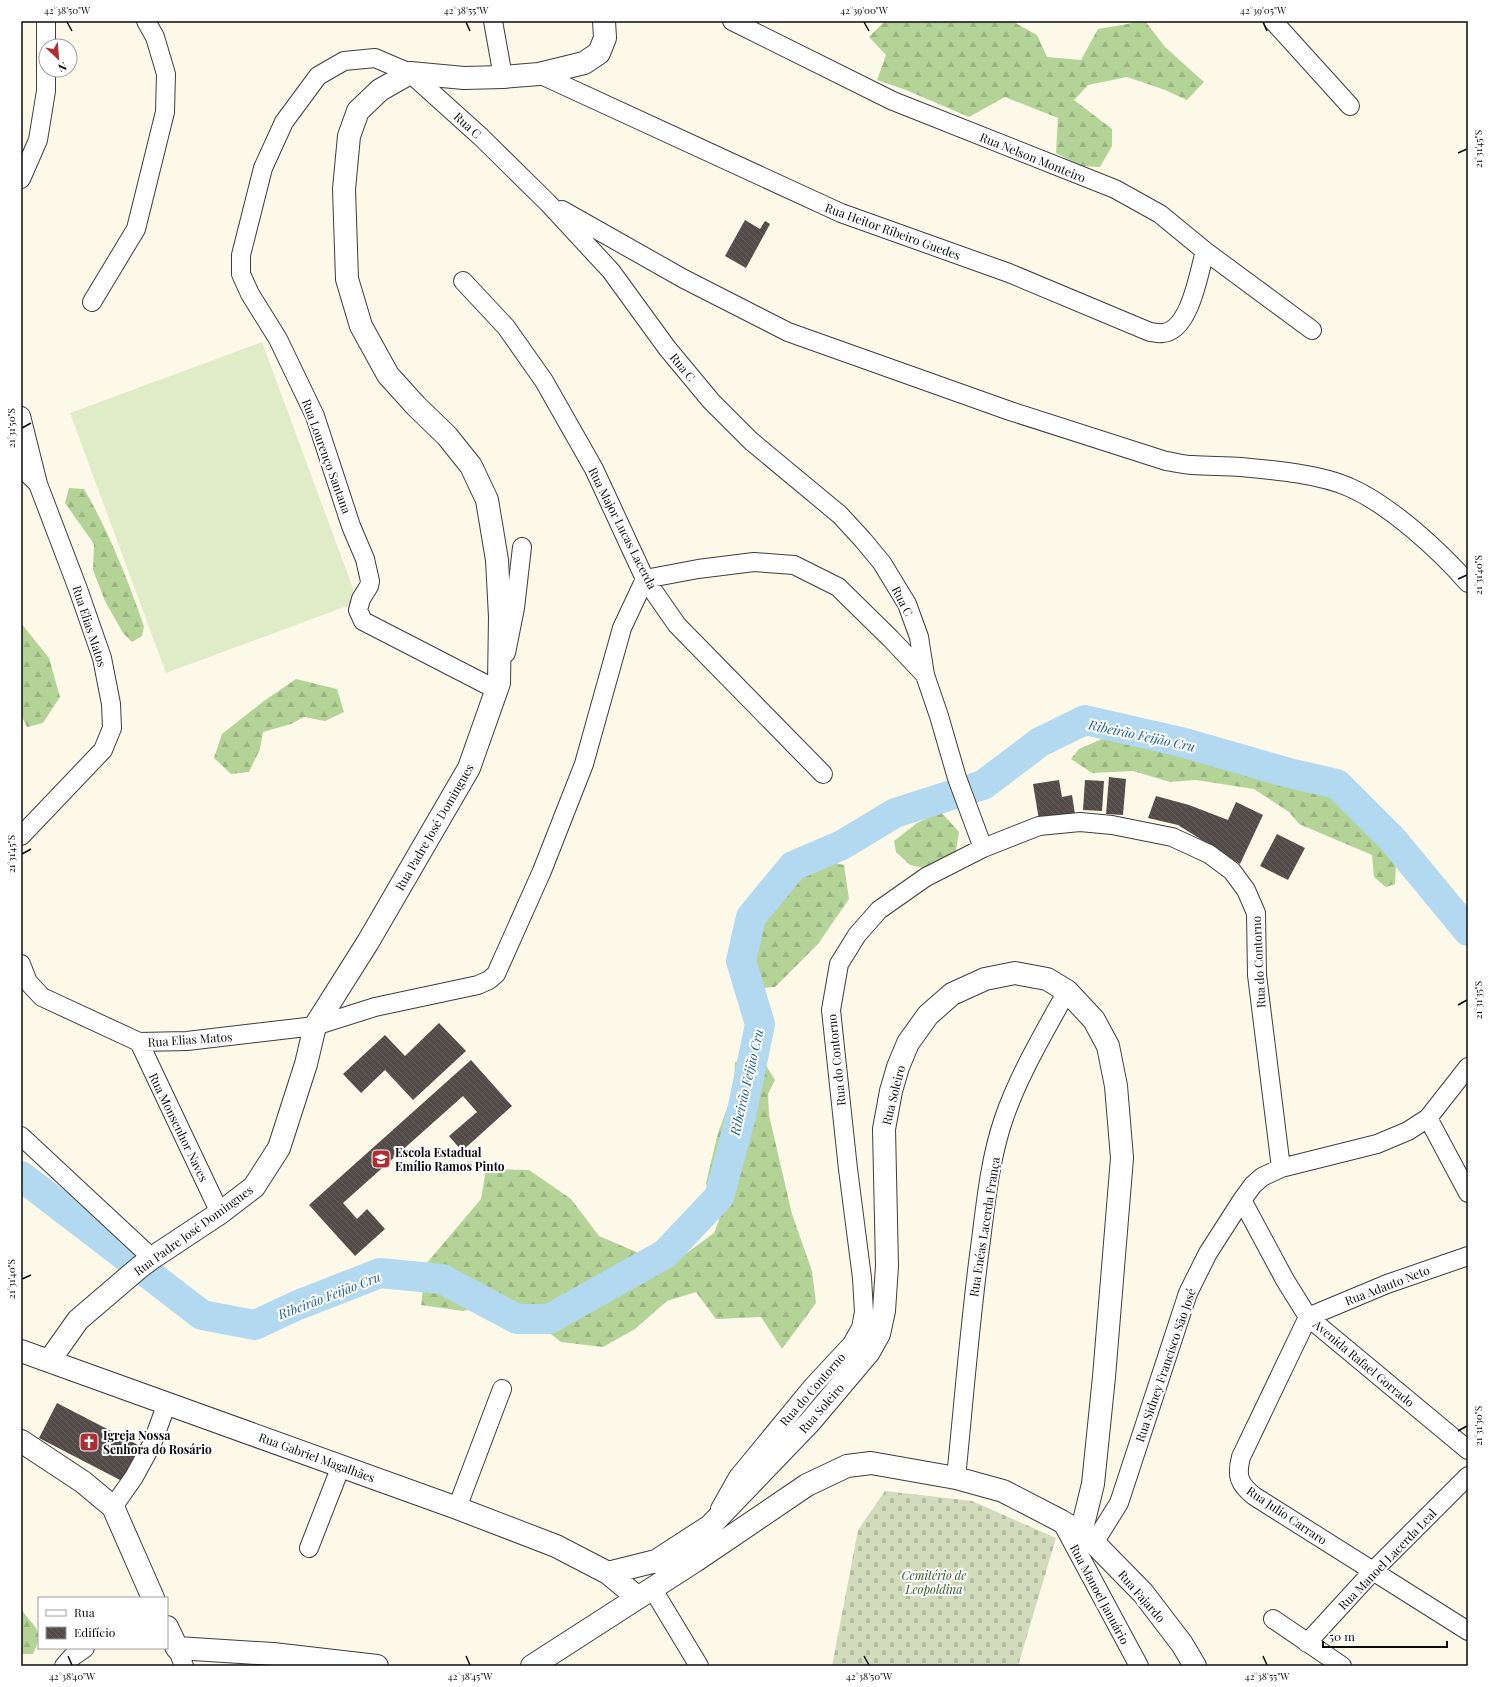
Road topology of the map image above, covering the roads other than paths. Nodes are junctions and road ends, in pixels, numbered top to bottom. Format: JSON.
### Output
{"nodes":[{"id":1,"x":46,"y":21,"type":"edge"},
{"id":2,"x":146,"y":21,"type":"edge"},
{"id":3,"x":494,"y":21,"type":"edge"},
{"id":4,"x":604,"y":21,"type":"edge"},
{"id":5,"x":732,"y":21,"type":"edge"},
{"id":6,"x":1273,"y":21,"type":"edge"},
{"id":7,"x":410,"y":73,"type":"junction"},
{"id":8,"x":539,"y":74,"type":"junction"},
{"id":9,"x":503,"y":76,"type":"junction"},
{"id":10,"x":1350,"y":106,"type":"dead end"},
{"id":11,"x":21,"y":180,"type":"edge"},
{"id":12,"x":548,"y":203,"type":"junction"},
{"id":13,"x":1205,"y":251,"type":"junction"},
{"id":14,"x":463,"y":281,"type":"dead end"},
{"id":15,"x":92,"y":302,"type":"dead end"},
{"id":16,"x":1312,"y":330,"type":"dead end"},
{"id":17,"x":21,"y":416,"type":"edge"},
{"id":18,"x":21,"y":467,"type":"edge"},
{"id":19,"x":38,"y":484,"type":"junction"},
{"id":20,"x":522,"y":547,"type":"dead end"},
{"id":21,"x":645,"y":579,"type":"junction"},
{"id":22,"x":1468,"y":582,"type":"edge"},
{"id":23,"x":925,"y":675,"type":"junction"},
{"id":24,"x":498,"y":687,"type":"junction"},
{"id":25,"x":823,"y":774,"type":"dead end"},
{"id":26,"x":21,"y":836,"type":"edge"},
{"id":27,"x":983,"y":848,"type":"junction"},
{"id":28,"x":21,"y":964,"type":"edge"},
{"id":29,"x":1067,"y":991,"type":"junction"},
{"id":30,"x":315,"y":1026,"type":"junction"},
{"id":31,"x":138,"y":1042,"type":"junction"},
{"id":32,"x":1468,"y":1066,"type":"edge"},
{"id":33,"x":1428,"y":1118,"type":"junction"},
{"id":34,"x":21,"y":1136,"type":"edge"},
{"id":35,"x":1281,"y":1168,"type":"junction"},
{"id":36,"x":1468,"y":1193,"type":"edge"},
{"id":37,"x":1242,"y":1200,"type":"junction"},
{"id":38,"x":220,"y":1213,"type":"junction"},
{"id":39,"x":1468,"y":1256,"type":"edge"},
{"id":40,"x":146,"y":1262,"type":"junction"},
{"id":41,"x":1308,"y":1317,"type":"junction"},
{"id":42,"x":21,"y":1351,"type":"edge"},
{"id":43,"x":49,"y":1361,"type":"junction"},
{"id":44,"x":502,"y":1389,"type":"dead end"},
{"id":45,"x":167,"y":1403,"type":"junction"},
{"id":46,"x":21,"y":1441,"type":"edge"},
{"id":47,"x":1468,"y":1450,"type":"edge"},
{"id":48,"x":341,"y":1466,"type":"junction"},
{"id":49,"x":1468,"y":1476,"type":"edge"},
{"id":50,"x":956,"y":1478,"type":"junction"},
{"id":51,"x":113,"y":1507,"type":"junction"},
{"id":52,"x":457,"y":1508,"type":"junction"},
{"id":53,"x":1061,"y":1521,"type":"junction"},
{"id":54,"x":710,"y":1526,"type":"junction"},
{"id":55,"x":1087,"y":1538,"type":"junction"},
{"id":56,"x":309,"y":1548,"type":"dead end"},
{"id":57,"x":1373,"y":1571,"type":"junction"},
{"id":58,"x":608,"y":1573,"type":"junction"},
{"id":59,"x":644,"y":1592,"type":"junction"},
{"id":60,"x":154,"y":1597,"type":"edge"},
{"id":61,"x":1273,"y":1619,"type":"dead end"},
{"id":62,"x":168,"y":1629,"type":"edge"},
{"id":63,"x":1468,"y":1631,"type":"edge"},
{"id":64,"x":1307,"y":1643,"type":"junction"},
{"id":65,"x":84,"y":1649,"type":"edge"},
{"id":66,"x":180,"y":1657,"type":"edge"},
{"id":67,"x":64,"y":1666,"type":"edge"},
{"id":68,"x":377,"y":1666,"type":"edge"},
{"id":69,"x":532,"y":1666,"type":"edge"},
{"id":70,"x":699,"y":1666,"type":"edge"},
{"id":71,"x":1139,"y":1666,"type":"edge"},
{"id":72,"x":1195,"y":1666,"type":"edge"},
{"id":73,"x":1342,"y":1666,"type":"edge"}],
"edges":[{"from":1,"to":11,"type":"street"},
{"from":2,"to":15,"type":"street"},
{"from":3,"to":9,"type":"street"},
{"from":4,"to":8,"type":"street"},
{"from":5,"to":13,"type":"street","name":"Rua Nelson Monteiro"},
{"from":6,"to":10,"type":"street"},
{"from":7,"to":9,"type":"street"},
{"from":7,"to":12,"type":"street","name":"Rua C"},
{"from":7,"to":24,"type":"street","name":"Rua Padre José Domingues"},
{"from":7,"to":24,"type":"street","name":"Rua Lourenço Santana"},
{"from":8,"to":9,"type":"street"},
{"from":8,"to":13,"type":"street","name":"Rua Heitor Ribeiro Guedes"},
{"from":12,"to":22,"type":"street"},
{"from":12,"to":23,"type":"street","name":"Rua C"},
{"from":13,"to":16,"type":"street","name":"Rua Nelson Monteiro"},
{"from":14,"to":21,"type":"street","name":"Rua Major Lucas Lacerda"},
{"from":17,"to":19,"type":"street"},
{"from":18,"to":19,"type":"street","name":"Rua Elias Matos"},
{"from":19,"to":26,"type":"street","name":"Rua Elias Matos"},
{"from":20,"to":24,"type":"street"},
{"from":21,"to":23,"type":"street"},
{"from":21,"to":25,"type":"street","name":"Rua Major Lucas Lacerda"},
{"from":21,"to":30,"type":"street","name":"Rua Elias Matos"},
{"from":23,"to":27,"type":"street"},
{"from":24,"to":30,"type":"street","name":"Rua Padre José Domingues"},
{"from":27,"to":35,"type":"street","name":"Rua do Contorno"},
{"from":27,"to":54,"type":"street","name":"Rua do Contorno"},
{"from":28,"to":31,"type":"street","name":"Rua Elias Matos"},
{"from":29,"to":50,"type":"street","name":"Rua Enéas Lacerda França"},
{"from":29,"to":54,"type":"street","name":"Rua Soleiro"},
{"from":29,"to":55,"type":"street","name":"Rua Soleiro"},
{"from":30,"to":31,"type":"street","name":"Rua Elias Matos"},
{"from":30,"to":38,"type":"street","name":"Rua Padre José Domingues"},
{"from":31,"to":38,"type":"street","name":"Rua Monsenhor Naves"},
{"from":32,"to":33,"type":"street","name":"Rua Sidney Francisco São José"},
{"from":33,"to":35,"type":"street","name":"Rua Sidney Francisco São José"},
{"from":33,"to":36,"type":"street"},
{"from":34,"to":40,"type":"street"},
{"from":35,"to":37,"type":"street","name":"Rua Sidney Francisco São José"},
{"from":37,"to":41,"type":"street","name":"Avenida Rafael Gorrado"},
{"from":37,"to":55,"type":"street","name":"Rua Sidney Francisco São José"},
{"from":38,"to":40,"type":"street","name":"Rua Padre José Domingues"},
{"from":39,"to":41,"type":"street","name":"Rua Adauto Neto"},
{"from":40,"to":43,"type":"street","name":"Rua Padre José Domingues"},
{"from":41,"to":47,"type":"street","name":"Avenida Rafael Gorrado"},
{"from":41,"to":57,"type":"street","name":"Rua Julio Carraro"},
{"from":42,"to":43,"type":"street","name":"Rua Gabriel Magalhães"},
{"from":43,"to":45,"type":"street","name":"Rua Gabriel Magalhães"},
{"from":44,"to":52,"type":"street"},
{"from":45,"to":48,"type":"street","name":"Rua Gabriel Magalhães"},
{"from":45,"to":51,"type":"street"},
{"from":46,"to":51,"type":"street"},
{"from":48,"to":52,"type":"street","name":"Rua Gabriel Magalhães"},
{"from":48,"to":56,"type":"street"},
{"from":49,"to":57,"type":"street","name":"Rua Manoel Lacerda Leal"},
{"from":50,"to":53,"type":"street","name":"Rua Fajardo"},
{"from":50,"to":59,"type":"street","name":"Rua Fajardo"},
{"from":51,"to":60,"type":"street"},
{"from":52,"to":58,"type":"street","name":"Rua Gabriel Magalhães"},
{"from":53,"to":55,"type":"street","name":"Rua Fajardo"},
{"from":53,"to":71,"type":"street","name":"Rua Manoel Januário"},
{"from":54,"to":58,"type":"street","name":"Rua Soleiro"},
{"from":55,"to":72,"type":"street","name":"Rua Fajardo"},
{"from":57,"to":63,"type":"street","name":"Rua Julio Carraro"},
{"from":57,"to":64,"type":"street","name":"Rua Manoel Lacerda Leal"},
{"from":58,"to":59,"type":"street","name":"Rua Gabriel Magalhães"},
{"from":59,"to":69,"type":"street","name":"Rua Fajardo"},
{"from":59,"to":70,"type":"street"},
{"from":61,"to":64,"type":"street"},
{"from":62,"to":66,"type":"street"},
{"from":64,"to":73,"type":"street"},
{"from":65,"to":67,"type":"street"},
{"from":66,"to":68,"type":"street"}]}
